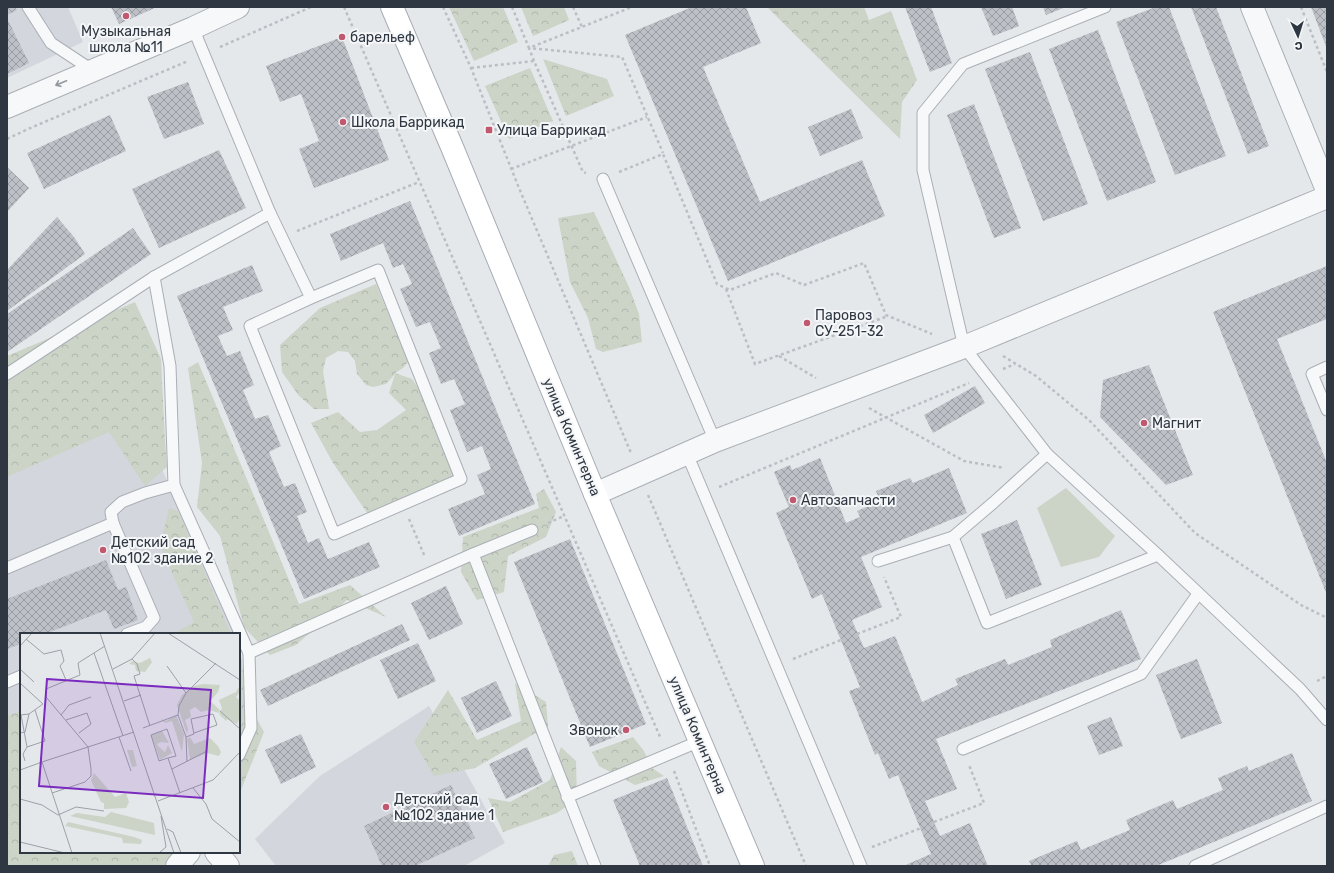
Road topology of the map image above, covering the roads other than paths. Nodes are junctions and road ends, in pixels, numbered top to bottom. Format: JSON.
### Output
{"nodes":[{"id":1,"x":28,"y":7,"type":"edge"},
{"id":2,"x":238,"y":7,"type":"edge"},
{"id":3,"x":392,"y":7,"type":"edge"},
{"id":4,"x":1105,"y":7,"type":"edge"},
{"id":5,"x":1252,"y":7,"type":"edge"},
{"id":6,"x":193,"y":28,"type":"junction"},
{"id":7,"x":92,"y":70,"type":"junction"},
{"id":8,"x":7,"y":106,"type":"edge"},
{"id":9,"x":603,"y":179,"type":"road end"},
{"id":10,"x":1327,"y":190,"type":"edge"},
{"id":11,"x":1327,"y":197,"type":"edge"},
{"id":12,"x":270,"y":213,"type":"junction"},
{"id":13,"x":154,"y":277,"type":"junction"},
{"id":14,"x":311,"y":298,"type":"junction"},
{"id":15,"x":964,"y":347,"type":"junction"},
{"id":16,"x":1327,"y":367,"type":"edge"},
{"id":17,"x":7,"y":374,"type":"edge"},
{"id":18,"x":1327,"y":410,"type":"edge"},
{"id":19,"x":715,"y":441,"type":"junction"},
{"id":20,"x":687,"y":454,"type":"junction"},
{"id":21,"x":1046,"y":454,"type":"junction"},
{"id":22,"x":174,"y":485,"type":"junction"},
{"id":23,"x":595,"y":494,"type":"junction"},
{"id":24,"x":114,"y":522,"type":"junction"},
{"id":25,"x":532,"y":530,"type":"dead end"},
{"id":26,"x":953,"y":538,"type":"junction"},
{"id":27,"x":473,"y":554,"type":"junction"},
{"id":28,"x":1158,"y":555,"type":"junction"},
{"id":29,"x":878,"y":562,"type":"road end"},
{"id":30,"x":7,"y":568,"type":"edge"},
{"id":31,"x":1198,"y":594,"type":"junction"},
{"id":32,"x":131,"y":633,"type":"edge"},
{"id":33,"x":249,"y":653,"type":"junction"},
{"id":34,"x":20,"y":676,"type":"edge"},
{"id":35,"x":7,"y":682,"type":"edge"},
{"id":36,"x":1327,"y":720,"type":"edge"},
{"id":37,"x":700,"y":741,"type":"junction"},
{"id":38,"x":963,"y":750,"type":"road end"},
{"id":39,"x":240,"y":752,"type":"edge"},
{"id":40,"x":567,"y":797,"type":"junction"},
{"id":41,"x":1327,"y":806,"type":"edge"},
{"id":42,"x":188,"y":853,"type":"edge"},
{"id":43,"x":217,"y":853,"type":"edge"},
{"id":44,"x":177,"y":866,"type":"edge"},
{"id":45,"x":228,"y":866,"type":"edge"},
{"id":46,"x":595,"y":866,"type":"edge"},
{"id":47,"x":753,"y":866,"type":"edge"},
{"id":48,"x":861,"y":866,"type":"edge"},
{"id":49,"x":1195,"y":866,"type":"edge"}],
"edges":[{"from":1,"to":7,"type":"lane"},
{"from":2,"to":6,"type":"street"},
{"from":3,"to":23,"type":"main road","name":"улица Коминтерна"},
{"from":4,"to":15,"type":"lane"},
{"from":5,"to":10,"type":"street"},
{"from":6,"to":7,"type":"street"},
{"from":6,"to":12,"type":"lane"},
{"from":7,"to":8,"type":"street","one_way":true},
{"from":9,"to":19,"type":"lane"},
{"from":11,"to":15,"type":"street"},
{"from":12,"to":13,"type":"lane"},
{"from":12,"to":14,"type":"lane"},
{"from":13,"to":17,"type":"lane"},
{"from":13,"to":22,"type":"lane"},
{"from":14,"to":14,"type":"lane"},
{"from":15,"to":19,"type":"street"},
{"from":15,"to":21,"type":"lane"},
{"from":16,"to":18,"type":"lane"},
{"from":19,"to":20,"type":"street"},
{"from":20,"to":23,"type":"street"},
{"from":20,"to":48,"type":"lane"},
{"from":21,"to":26,"type":"lane"},
{"from":21,"to":28,"type":"lane"},
{"from":22,"to":24,"type":"lane"},
{"from":22,"to":33,"type":"lane"},
{"from":23,"to":37,"type":"main road","name":"улица Коминтерна"},
{"from":24,"to":30,"type":"lane"},
{"from":24,"to":32,"type":"lane"},
{"from":25,"to":27,"type":"lane"},
{"from":26,"to":28,"type":"lane"},
{"from":26,"to":29,"type":"lane"},
{"from":27,"to":33,"type":"lane"},
{"from":27,"to":40,"type":"lane"},
{"from":28,"to":31,"type":"lane"},
{"from":31,"to":36,"type":"lane"},
{"from":31,"to":38,"type":"lane"},
{"from":33,"to":39,"type":"lane"},
{"from":34,"to":35,"type":"lane"},
{"from":37,"to":40,"type":"lane"},
{"from":37,"to":47,"type":"main road","name":"улица Коминтерна"},
{"from":40,"to":46,"type":"lane"},
{"from":41,"to":49,"type":"lane"},
{"from":42,"to":44,"type":"street"},
{"from":43,"to":45,"type":"street"}]}
